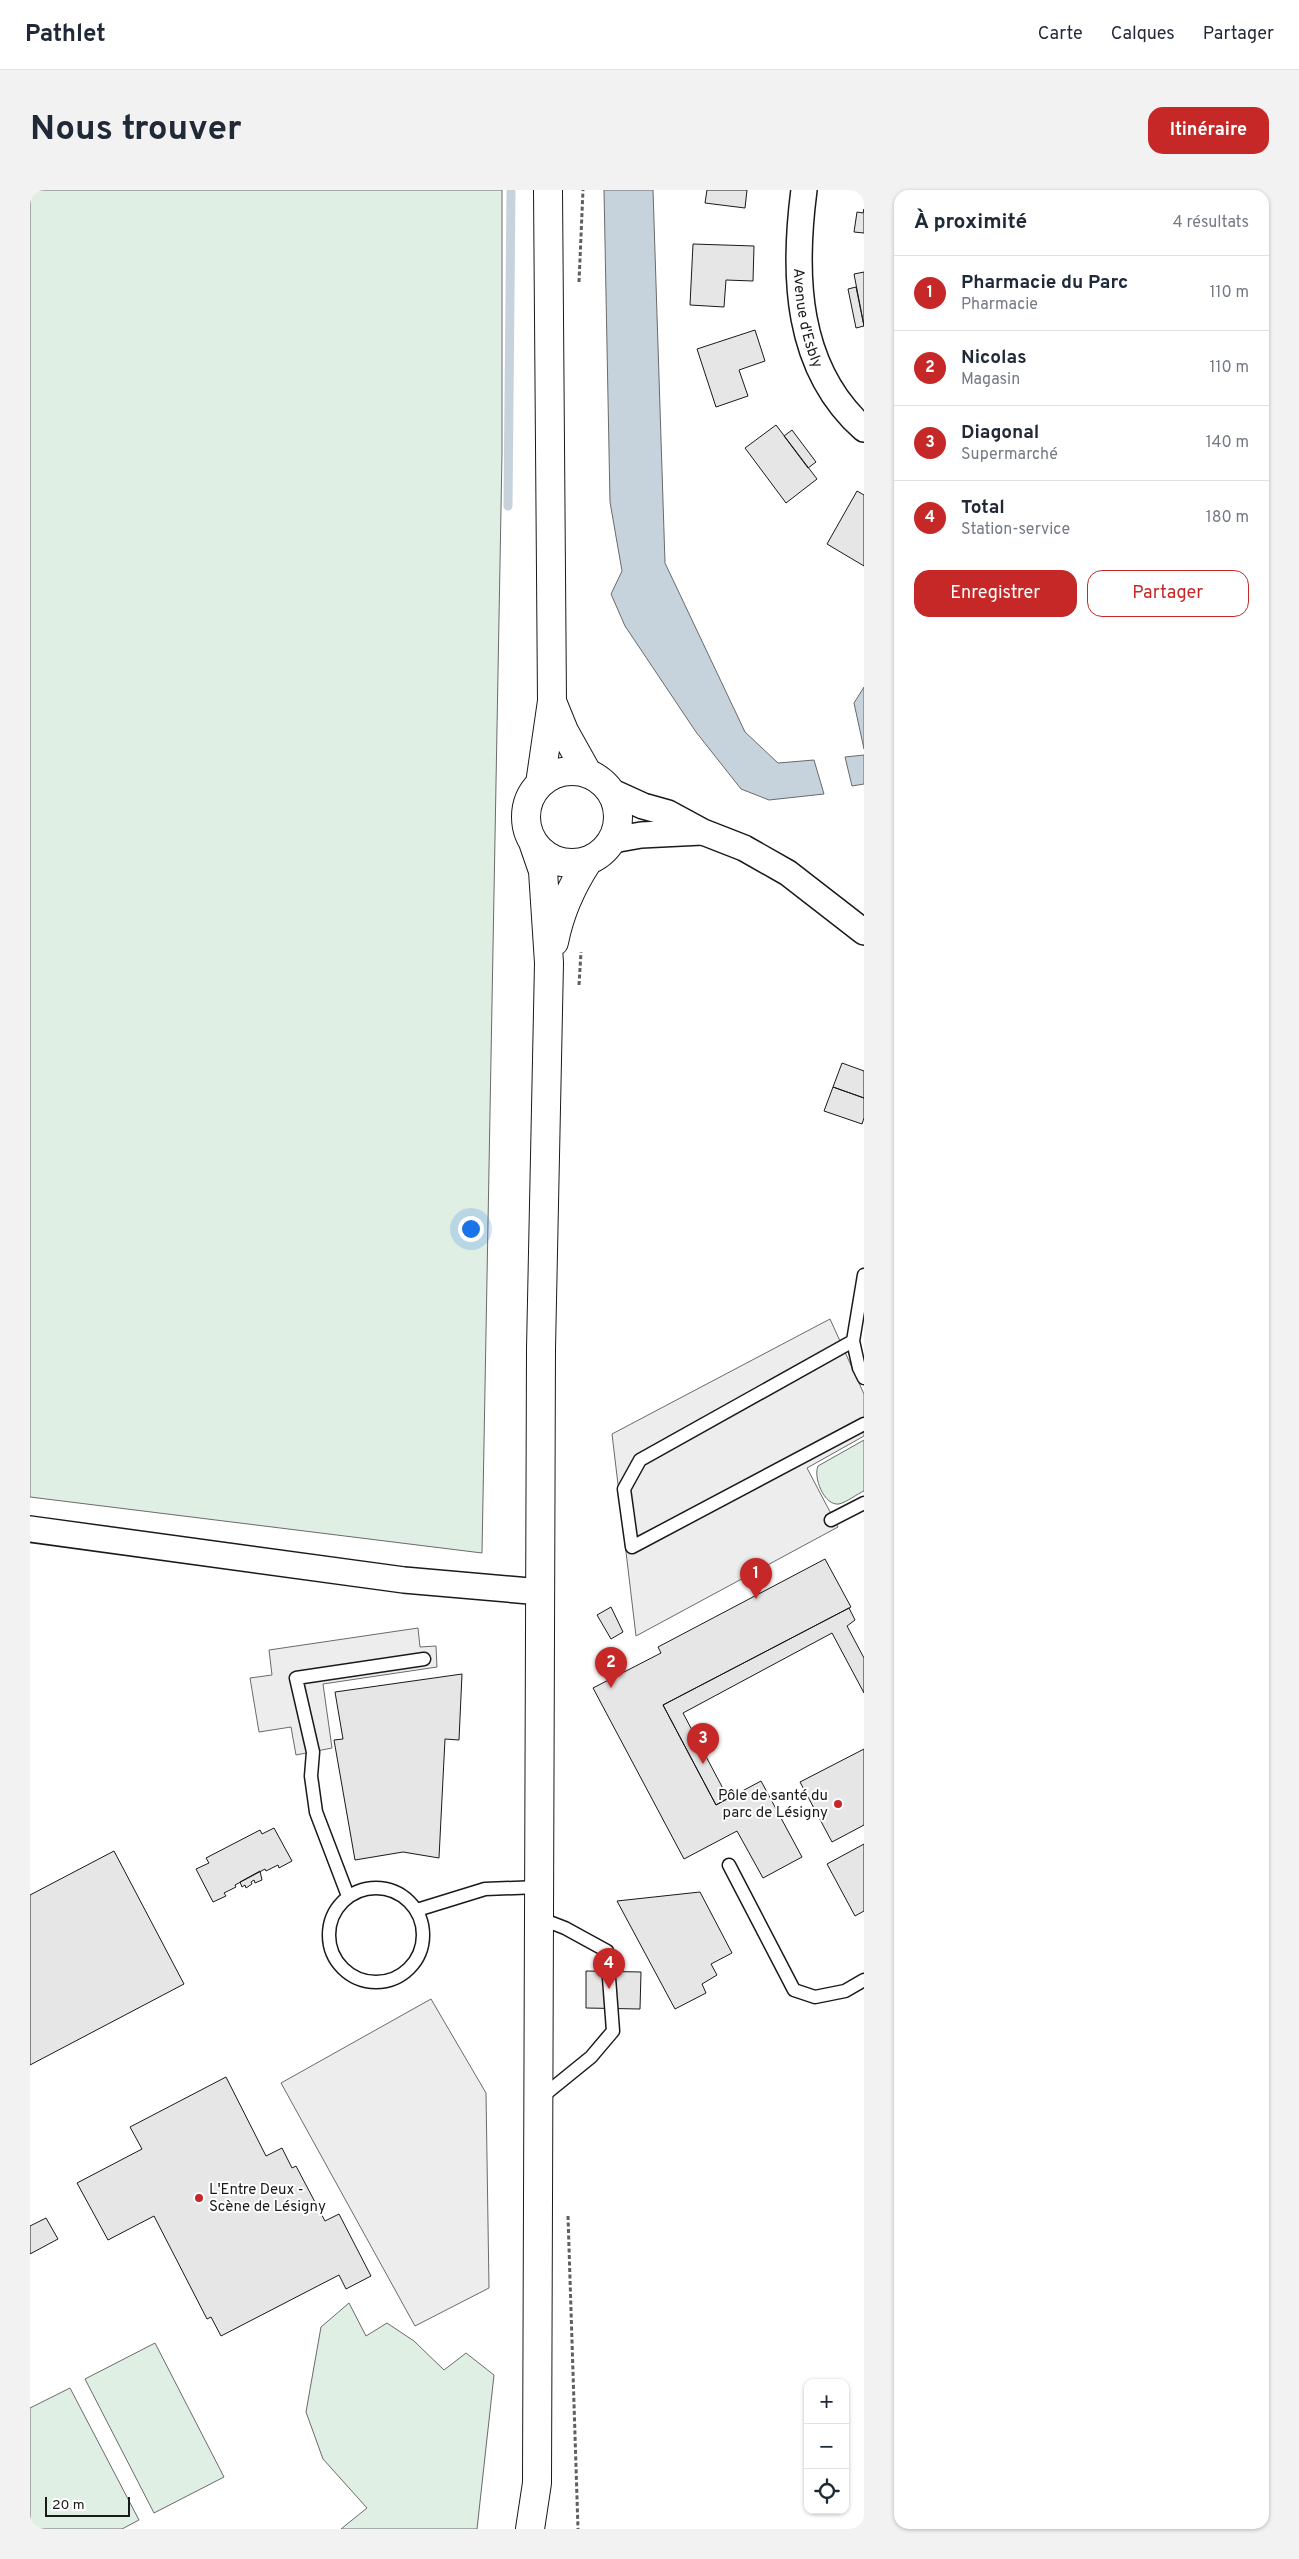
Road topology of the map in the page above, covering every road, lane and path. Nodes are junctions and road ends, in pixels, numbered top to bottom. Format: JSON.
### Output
{"nodes":[{"id":1,"x":548,"y":190,"type":"edge"},
{"id":2,"x":583,"y":190,"type":"edge"},
{"id":3,"x":804,"y":190,"type":"edge"},
{"id":4,"x":579,"y":289,"type":"dead end"},
{"id":5,"x":864,"y":429,"type":"edge"},
{"id":6,"x":552,"y":701,"type":"junction"},
{"id":7,"x":588,"y":774,"type":"junction"},
{"id":8,"x":540,"y":784,"type":"junction"},
{"id":9,"x":610,"y":791,"type":"junction"},
{"id":10,"x":703,"y":832,"type":"junction"},
{"id":11,"x":613,"y":840,"type":"junction"},
{"id":12,"x":533,"y":842,"type":"junction"},
{"id":13,"x":588,"y":861,"type":"junction"},
{"id":14,"x":864,"y":932,"type":"edge"},
{"id":15,"x":582,"y":946,"type":"dead end"},
{"id":16,"x":549,"y":963,"type":"junction"},
{"id":17,"x":579,"y":992,"type":"dead end"},
{"id":18,"x":864,"y":1275,"type":"edge"},
{"id":19,"x":852,"y":1341,"type":"junction"},
{"id":20,"x":864,"y":1378,"type":"edge"},
{"id":21,"x":864,"y":1424,"type":"edge"},
{"id":22,"x":864,"y":1503,"type":"edge"},
{"id":23,"x":831,"y":1520,"type":"dead end"},
{"id":24,"x":30,"y":1529,"type":"edge"},
{"id":25,"x":541,"y":1592,"type":"junction"},
{"id":26,"x":424,"y":1659,"type":"dead end"},
{"id":27,"x":729,"y":1865,"type":"dead end"},
{"id":28,"x":539,"y":1887,"type":"junction"},
{"id":29,"x":348,"y":1896,"type":"junction"},
{"id":30,"x":416,"y":1910,"type":"junction"},
{"id":31,"x":539,"y":1918,"type":"junction"},
{"id":32,"x":864,"y":1980,"type":"edge"},
{"id":33,"x":538,"y":2100,"type":"junction"},
{"id":34,"x":568,"y":2208,"type":"dead end"},
{"id":35,"x":530,"y":2529,"type":"edge"},
{"id":36,"x":578,"y":2529,"type":"edge"}],
"edges":[{"from":1,"to":6,"type":"street"},
{"from":2,"to":4,"type":"path"},
{"from":3,"to":5,"type":"street","name":"Avenue d'Esbly"},
{"from":6,"to":7,"type":"street"},
{"from":6,"to":8,"type":"street"},
{"from":7,"to":8,"type":"street"},
{"from":7,"to":9,"type":"street"},
{"from":8,"to":12,"type":"street"},
{"from":9,"to":10,"type":"street"},
{"from":9,"to":11,"type":"street"},
{"from":10,"to":11,"type":"street"},
{"from":10,"to":14,"type":"street"},
{"from":11,"to":13,"type":"street"},
{"from":12,"to":13,"type":"street"},
{"from":12,"to":16,"type":"street"},
{"from":13,"to":16,"type":"street"},
{"from":15,"to":17,"type":"path"},
{"from":16,"to":25,"type":"street"},
{"from":18,"to":19,"type":"lane"},
{"from":19,"to":20,"type":"lane"},
{"from":19,"to":21,"type":"lane"},
{"from":22,"to":23,"type":"lane"},
{"from":24,"to":25,"type":"street"},
{"from":25,"to":28,"type":"street"},
{"from":26,"to":29,"type":"lane"},
{"from":27,"to":32,"type":"lane"},
{"from":28,"to":30,"type":"lane"},
{"from":28,"to":31,"type":"street"},
{"from":29,"to":30,"type":"lane"},
{"from":29,"to":30,"type":"lane"},
{"from":31,"to":33,"type":"street"},
{"from":31,"to":33,"type":"lane"},
{"from":33,"to":35,"type":"street"},
{"from":34,"to":36,"type":"path"}]}
